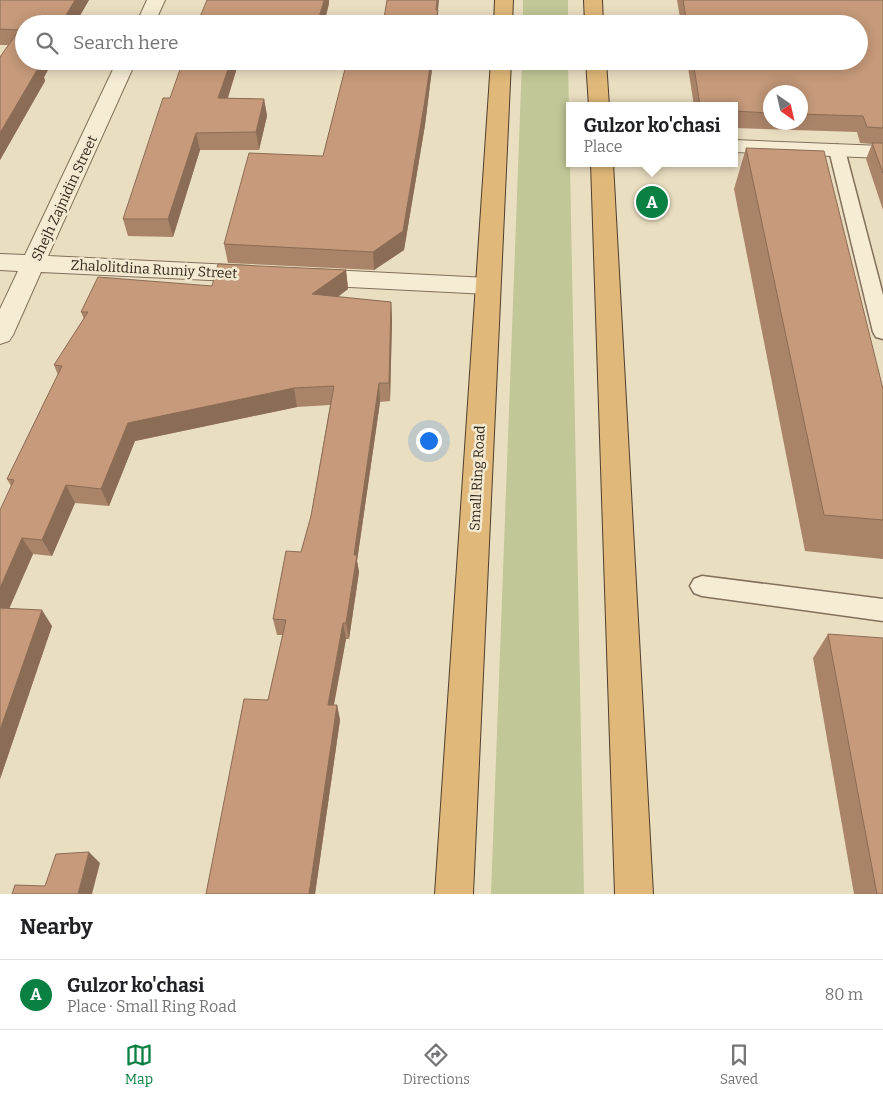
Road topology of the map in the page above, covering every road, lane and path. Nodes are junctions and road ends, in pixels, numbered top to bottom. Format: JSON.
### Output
{"nodes":[{"id":1,"x":156,"y":0,"type":"edge"},
{"id":2,"x":504,"y":0,"type":"edge"},
{"id":3,"x":593,"y":0,"type":"edge"},
{"id":4,"x":149,"y":15,"type":"edge"},
{"id":5,"x":503,"y":15,"type":"edge"},
{"id":6,"x":594,"y":15,"type":"edge"},
{"id":7,"x":123,"y":70,"type":"edge"},
{"id":8,"x":500,"y":70,"type":"edge"},
{"id":9,"x":597,"y":70,"type":"edge"},
{"id":10,"x":599,"y":102,"type":"edge"},
{"id":11,"x":738,"y":146,"type":"edge"},
{"id":12,"x":836,"y":150,"type":"junction"},
{"id":13,"x":883,"y":152,"type":"edge"},
{"id":14,"x":602,"y":167,"type":"edge"},
{"id":15,"x":0,"y":262,"type":"edge"},
{"id":16,"x":34,"y":263,"type":"junction"},
{"id":17,"x":488,"y":286,"type":"junction"},
{"id":18,"x":883,"y":332,"type":"edge"},
{"id":19,"x":0,"y":335,"type":"edge"},
{"id":20,"x":702,"y":586,"type":"dead end"},
{"id":21,"x":883,"y":610,"type":"edge"},
{"id":22,"x":454,"y":894,"type":"edge"},
{"id":23,"x":634,"y":894,"type":"edge"}],
"edges":[{"from":1,"to":4,"type":"street"},
{"from":2,"to":5,"type":"highway"},
{"from":3,"to":6,"type":"highway"},
{"from":7,"to":16,"type":"street","name":"Shejh Zajnidin Street"},
{"from":8,"to":17,"type":"highway","name":"Small Ring Road"},
{"from":9,"to":10,"type":"highway"},
{"from":11,"to":12,"type":"street"},
{"from":12,"to":13,"type":"street"},
{"from":12,"to":18,"type":"lane"},
{"from":14,"to":23,"type":"highway"},
{"from":15,"to":16,"type":"street","name":"Zhalolitdina Rumiy Street"},
{"from":16,"to":17,"type":"street","name":"Zhalolitdina Rumiy Street"},
{"from":16,"to":19,"type":"street","name":"Shejh Zajnidin Street"},
{"from":17,"to":22,"type":"highway","name":"Small Ring Road"},
{"from":20,"to":21,"type":"lane"}]}
